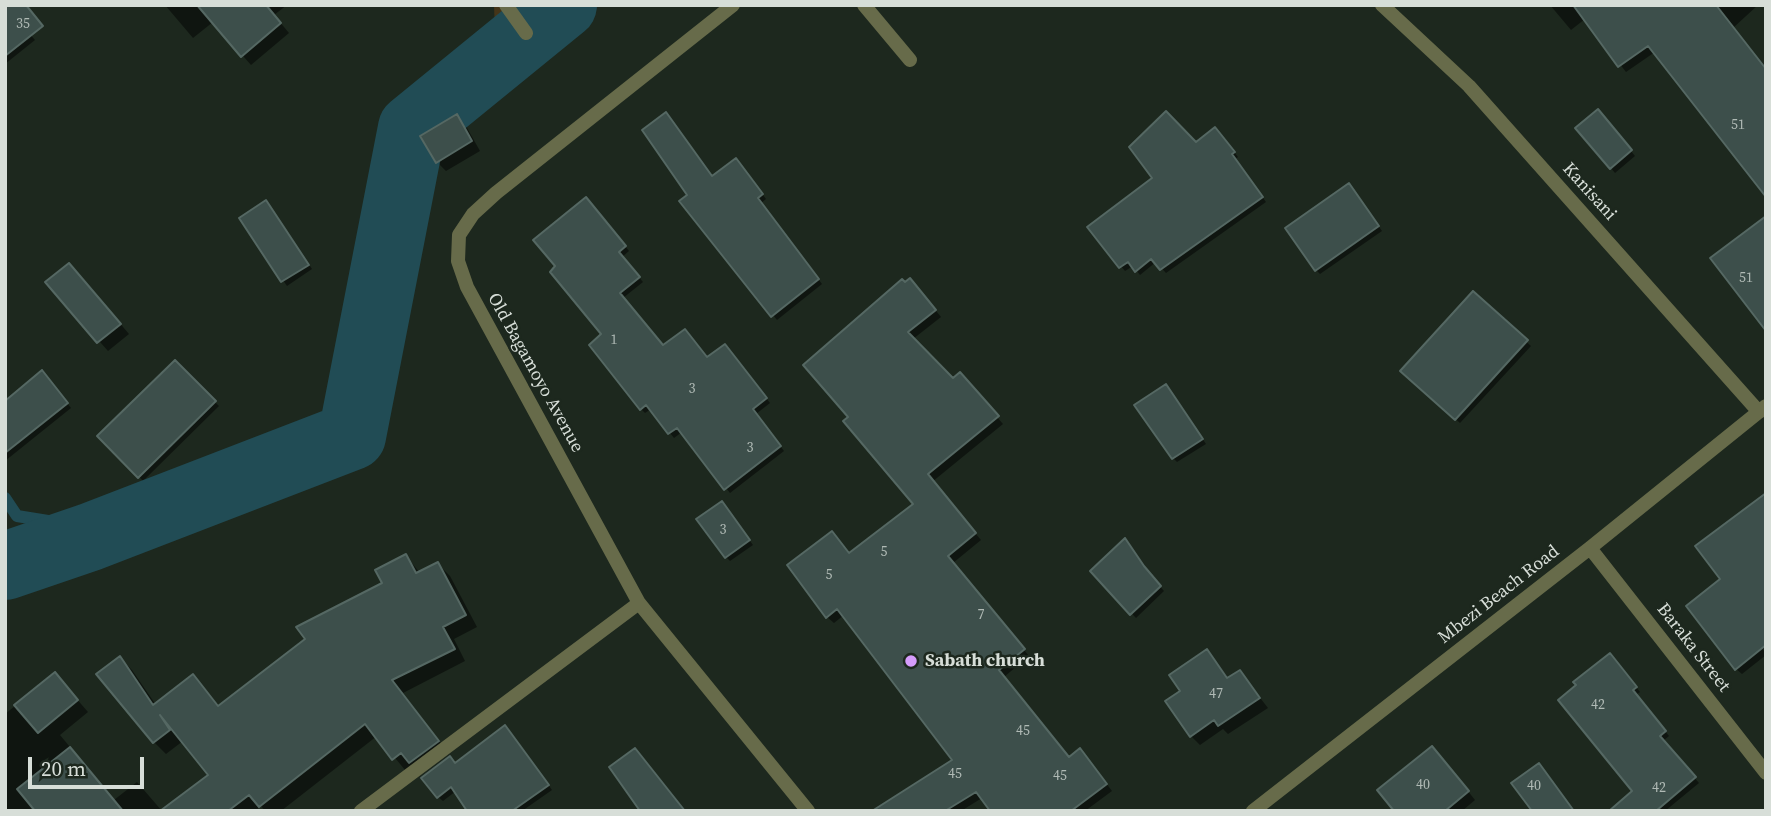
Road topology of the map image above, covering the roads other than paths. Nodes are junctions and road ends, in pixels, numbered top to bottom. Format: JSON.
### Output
{"nodes":[{"id":1,"x":506,"y":5,"type":"edge"},
{"id":2,"x":733,"y":5,"type":"edge"},
{"id":3,"x":864,"y":5,"type":"edge"},
{"id":4,"x":1382,"y":5,"type":"edge"},
{"id":5,"x":526,"y":33,"type":"dead end"},
{"id":6,"x":910,"y":60,"type":"dead end"},
{"id":7,"x":1762,"y":409,"type":"edge"},
{"id":8,"x":1590,"y":548,"type":"junction"},
{"id":9,"x":639,"y":603,"type":"junction"},
{"id":10,"x":1766,"y":773,"type":"edge"},
{"id":11,"x":361,"y":811,"type":"edge"},
{"id":12,"x":808,"y":811,"type":"edge"},
{"id":13,"x":1253,"y":811,"type":"edge"}],
"edges":[{"from":1,"to":5,"type":"street"},
{"from":2,"to":9,"type":"street","name":"Old Bagamoyo Avenue"},
{"from":3,"to":6,"type":"street"},
{"from":4,"to":7,"type":"street","name":"Kanisani"},
{"from":7,"to":8,"type":"street","name":"Mbezi Beach Road"},
{"from":8,"to":10,"type":"street","name":"Baraka Street"},
{"from":8,"to":13,"type":"street","name":"Mbezi Beach Road"},
{"from":9,"to":11,"type":"street"},
{"from":9,"to":12,"type":"street","name":"Old Bagamoyo Avenue"}]}
